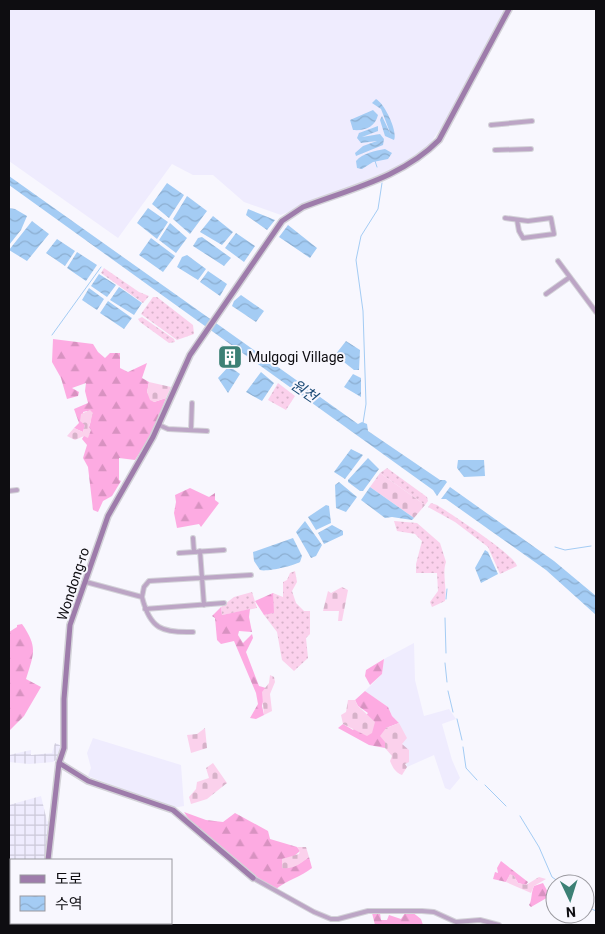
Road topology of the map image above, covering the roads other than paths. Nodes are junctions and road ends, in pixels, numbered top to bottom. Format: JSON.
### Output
{"nodes":[{"id":1,"x":509,"y":9,"type":"edge"},
{"id":2,"x":532,"y":121,"type":"dead end"},
{"id":3,"x":491,"y":125,"type":"dead end"},
{"id":4,"x":531,"y":149,"type":"dead end"},
{"id":5,"x":495,"y":150,"type":"dead end"},
{"id":6,"x":505,"y":218,"type":"dead end"},
{"id":7,"x":517,"y":220,"type":"junction"},
{"id":8,"x":558,"y":261,"type":"dead end"},
{"id":9,"x":570,"y":277,"type":"junction"},
{"id":10,"x":546,"y":294,"type":"dead end"},
{"id":11,"x":596,"y":312,"type":"edge"},
{"id":12,"x":192,"y":403,"type":"dead end"},
{"id":13,"x":159,"y":425,"type":"junction"},
{"id":14,"x":191,"y":430,"type":"junction"},
{"id":15,"x":207,"y":432,"type":"dead end"},
{"id":16,"x":17,"y":490,"type":"dead end"},
{"id":17,"x":9,"y":491,"type":"edge"},
{"id":18,"x":193,"y":538,"type":"dead end"},
{"id":19,"x":224,"y":550,"type":"dead end"},
{"id":20,"x":200,"y":551,"type":"junction"},
{"id":21,"x":194,"y":552,"type":"junction"},
{"id":22,"x":179,"y":553,"type":"dead end"},
{"id":23,"x":251,"y":575,"type":"dead end"},
{"id":24,"x":203,"y":578,"type":"junction"},
{"id":25,"x":86,"y":582,"type":"junction"},
{"id":26,"x":142,"y":597,"type":"junction"},
{"id":27,"x":224,"y":603,"type":"dead end"},
{"id":28,"x":204,"y":605,"type":"junction"},
{"id":29,"x":145,"y":609,"type":"junction"},
{"id":30,"x":193,"y":632,"type":"dead end"},
{"id":31,"x":59,"y":763,"type":"junction"},
{"id":32,"x":48,"y":859,"type":"edge"},
{"id":33,"x":253,"y":878,"type":"joint"},
{"id":34,"x":499,"y":925,"type":"edge"}],
"edges":[{"from":1,"to":13,"type":"street","name":"Wondong-ro"},
{"from":2,"to":3,"type":"street"},
{"from":4,"to":5,"type":"street"},
{"from":6,"to":7,"type":"street"},
{"from":7,"to":7,"type":"street"},
{"from":8,"to":9,"type":"street"},
{"from":9,"to":10,"type":"street"},
{"from":9,"to":11,"type":"street"},
{"from":12,"to":14,"type":"street"},
{"from":13,"to":14,"type":"street"},
{"from":13,"to":25,"type":"street","name":"Wondong-ro"},
{"from":14,"to":15,"type":"street"},
{"from":16,"to":17,"type":"street"},
{"from":18,"to":21,"type":"street"},
{"from":19,"to":20,"type":"street"},
{"from":20,"to":21,"type":"street"},
{"from":20,"to":24,"type":"street"},
{"from":21,"to":22,"type":"street"},
{"from":23,"to":24,"type":"street"},
{"from":24,"to":26,"type":"street"},
{"from":24,"to":28,"type":"street"},
{"from":25,"to":26,"type":"street"},
{"from":25,"to":31,"type":"street","name":"Wondong-ro"},
{"from":26,"to":29,"type":"street"},
{"from":27,"to":28,"type":"street"},
{"from":28,"to":29,"type":"street"},
{"from":29,"to":30,"type":"street"},
{"from":31,"to":32,"type":"street","name":"Wondong-ro"},
{"from":31,"to":33,"type":"street"},
{"from":33,"to":34,"type":"street"}]}
